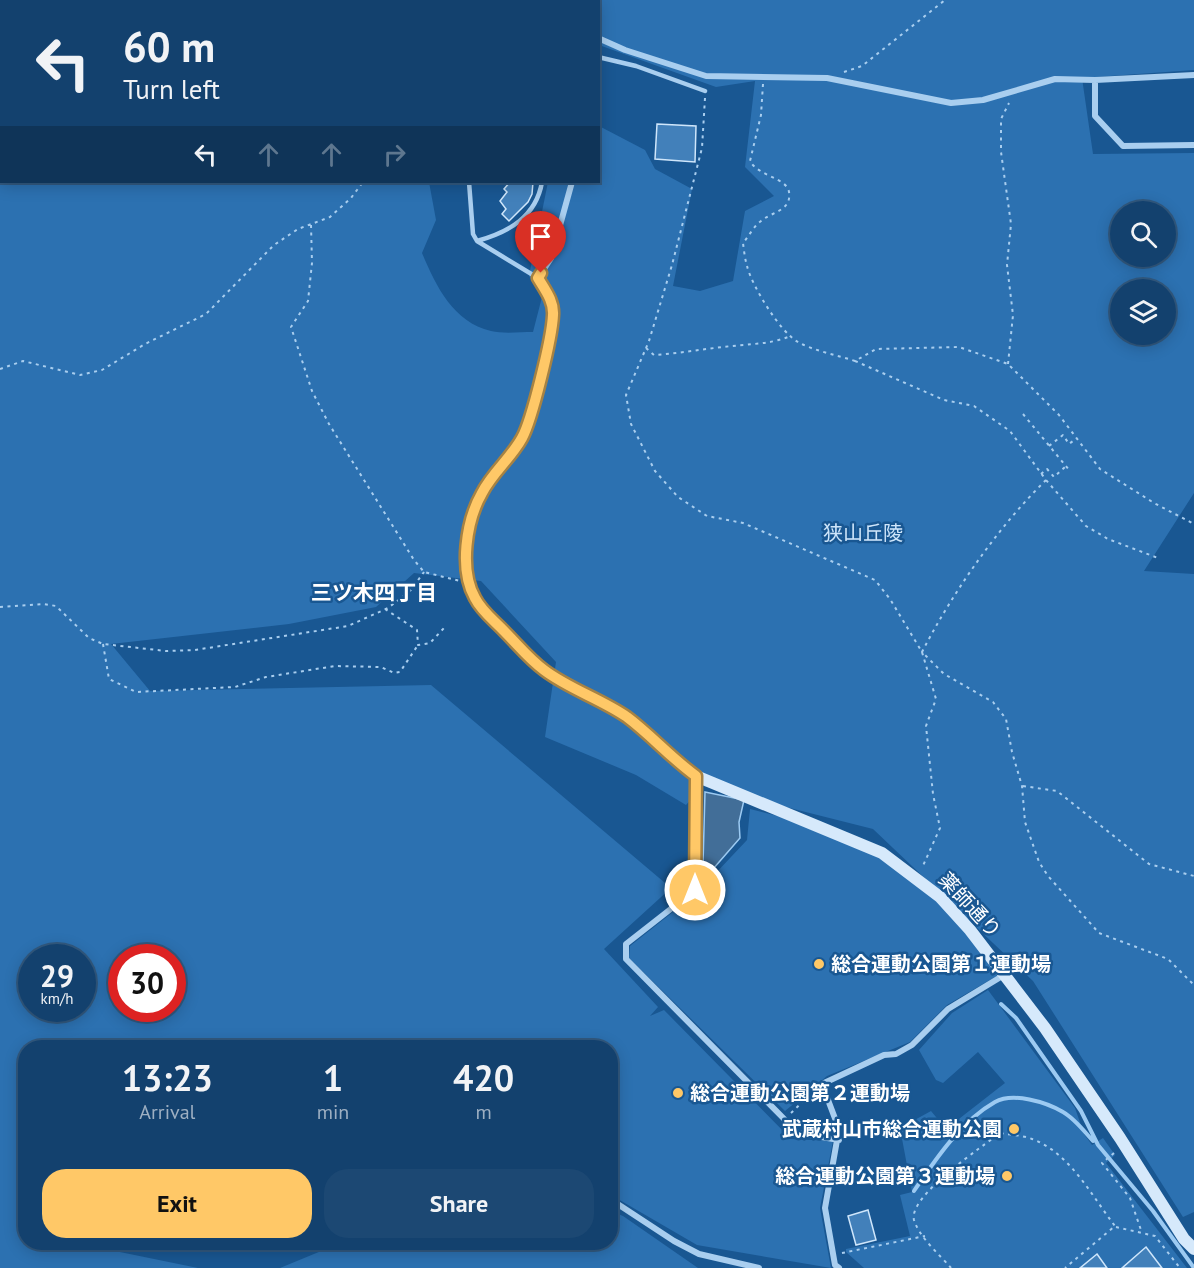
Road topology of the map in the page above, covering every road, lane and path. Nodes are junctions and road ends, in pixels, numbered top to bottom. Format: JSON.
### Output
{"nodes":[{"id":1,"x":945,"y":0,"type":"edge"},
{"id":2,"x":600,"y":39,"type":"edge"},
{"id":3,"x":600,"y":57,"type":"edge"},
{"id":4,"x":764,"y":75,"type":"junction"},
{"id":5,"x":1194,"y":75,"type":"edge"},
{"id":6,"x":827,"y":78,"type":"junction"},
{"id":7,"x":1095,"y":80,"type":"junction"},
{"id":8,"x":705,"y":90,"type":"joint"},
{"id":9,"x":1017,"y":91,"type":"junction"},
{"id":10,"x":1194,"y":145,"type":"edge"},
{"id":11,"x":362,"y":183,"type":"edge"},
{"id":12,"x":469,"y":183,"type":"edge"},
{"id":13,"x":542,"y":183,"type":"edge"},
{"id":14,"x":572,"y":183,"type":"edge"},
{"id":15,"x":311,"y":225,"type":"junction"},
{"id":16,"x":477,"y":241,"type":"junction"},
{"id":17,"x":538,"y":278,"type":"junction"},
{"id":18,"x":790,"y":336,"type":"junction"},
{"id":19,"x":646,"y":348,"type":"junction"},
{"id":20,"x":855,"y":361,"type":"junction"},
{"id":21,"x":1008,"y":364,"type":"junction"},
{"id":22,"x":0,"y":369,"type":"edge"},
{"id":23,"x":1023,"y":414,"type":"dead end"},
{"id":24,"x":1077,"y":438,"type":"junction"},
{"id":25,"x":1049,"y":446,"type":"junction"},
{"id":26,"x":1066,"y":466,"type":"junction"},
{"id":27,"x":1070,"y":471,"type":"dead end"},
{"id":28,"x":1041,"y":474,"type":"junction"},
{"id":29,"x":1046,"y":480,"type":"junction"},
{"id":30,"x":1194,"y":524,"type":"edge"},
{"id":31,"x":1158,"y":558,"type":"dead end"},
{"id":32,"x":424,"y":572,"type":"junction"},
{"id":33,"x":468,"y":584,"type":"junction"},
{"id":34,"x":0,"y":607,"type":"edge"},
{"id":35,"x":385,"y":609,"type":"junction"},
{"id":36,"x":444,"y":627,"type":"dead end"},
{"id":37,"x":103,"y":644,"type":"junction"},
{"id":38,"x":418,"y":645,"type":"junction"},
{"id":39,"x":922,"y":652,"type":"junction"},
{"id":40,"x":696,"y":776,"type":"junction"},
{"id":41,"x":1022,"y":786,"type":"junction"},
{"id":42,"x":1194,"y":876,"type":"edge"},
{"id":43,"x":917,"y":878,"type":"junction"},
{"id":44,"x":1004,"y":974,"type":"junction"},
{"id":45,"x":1194,"y":985,"type":"edge"},
{"id":46,"x":822,"y":1084,"type":"junction"},
{"id":47,"x":792,"y":1111,"type":"dead end"},
{"id":48,"x":839,"y":1140,"type":"junction"},
{"id":49,"x":1114,"y":1153,"type":"dead end"},
{"id":50,"x":618,"y":1204,"type":"edge"},
{"id":51,"x":1114,"y":1227,"type":"junction"},
{"id":52,"x":1142,"y":1233,"type":"junction"},
{"id":53,"x":925,"y":1236,"type":"junction"},
{"id":54,"x":1194,"y":1249,"type":"edge"},
{"id":55,"x":832,"y":1255,"type":"junction"},
{"id":56,"x":759,"y":1268,"type":"edge"},
{"id":57,"x":839,"y":1268,"type":"edge"},
{"id":58,"x":951,"y":1268,"type":"edge"},
{"id":59,"x":1065,"y":1268,"type":"edge"},
{"id":60,"x":1180,"y":1268,"type":"edge"}],
"edges":[{"from":1,"to":6,"type":"path"},
{"from":2,"to":4,"type":"street"},
{"from":3,"to":8,"type":"lane"},
{"from":4,"to":6,"type":"street"},
{"from":4,"to":18,"type":"path"},
{"from":5,"to":7,"type":"street"},
{"from":6,"to":9,"type":"street"},
{"from":7,"to":9,"type":"street"},
{"from":7,"to":10,"type":"street"},
{"from":8,"to":19,"type":"path"},
{"from":9,"to":21,"type":"path"},
{"from":11,"to":15,"type":"path"},
{"from":12,"to":16,"type":"lane"},
{"from":13,"to":16,"type":"lane"},
{"from":14,"to":17,"type":"street"},
{"from":15,"to":22,"type":"path"},
{"from":15,"to":32,"type":"path"},
{"from":16,"to":17,"type":"lane"},
{"from":17,"to":33,"type":"street"},
{"from":18,"to":19,"type":"path"},
{"from":18,"to":20,"type":"path"},
{"from":19,"to":39,"type":"path"},
{"from":20,"to":21,"type":"path"},
{"from":20,"to":28,"type":"path"},
{"from":21,"to":24,"type":"path"},
{"from":23,"to":25,"type":"path"},
{"from":24,"to":25,"type":"path"},
{"from":24,"to":30,"type":"path"},
{"from":25,"to":26,"type":"path"},
{"from":26,"to":27,"type":"path"},
{"from":26,"to":28,"type":"path"},
{"from":28,"to":29,"type":"path"},
{"from":29,"to":31,"type":"path"},
{"from":29,"to":39,"type":"path"},
{"from":32,"to":33,"type":"path"},
{"from":32,"to":35,"type":"path"},
{"from":33,"to":40,"type":"street"},
{"from":34,"to":37,"type":"path"},
{"from":35,"to":37,"type":"path"},
{"from":35,"to":38,"type":"path"},
{"from":36,"to":38,"type":"path"},
{"from":37,"to":38,"type":"path"},
{"from":39,"to":41,"type":"path"},
{"from":39,"to":43,"type":"path"},
{"from":40,"to":43,"type":"street","name":"薬師通り"},
{"from":40,"to":48,"type":"street"},
{"from":41,"to":42,"type":"path"},
{"from":41,"to":45,"type":"path"},
{"from":43,"to":44,"type":"street","name":"薬師通り"},
{"from":44,"to":46,"type":"street"},
{"from":44,"to":54,"type":"street","name":"薬師通り"},
{"from":46,"to":47,"type":"path"},
{"from":46,"to":48,"type":"street"},
{"from":48,"to":55,"type":"street"},
{"from":49,"to":52,"type":"path"},
{"from":50,"to":56,"type":"street"},
{"from":51,"to":52,"type":"path"},
{"from":51,"to":53,"type":"path"},
{"from":51,"to":59,"type":"path"},
{"from":52,"to":60,"type":"path"},
{"from":53,"to":55,"type":"path"},
{"from":53,"to":58,"type":"path"},
{"from":55,"to":57,"type":"street"}]}
